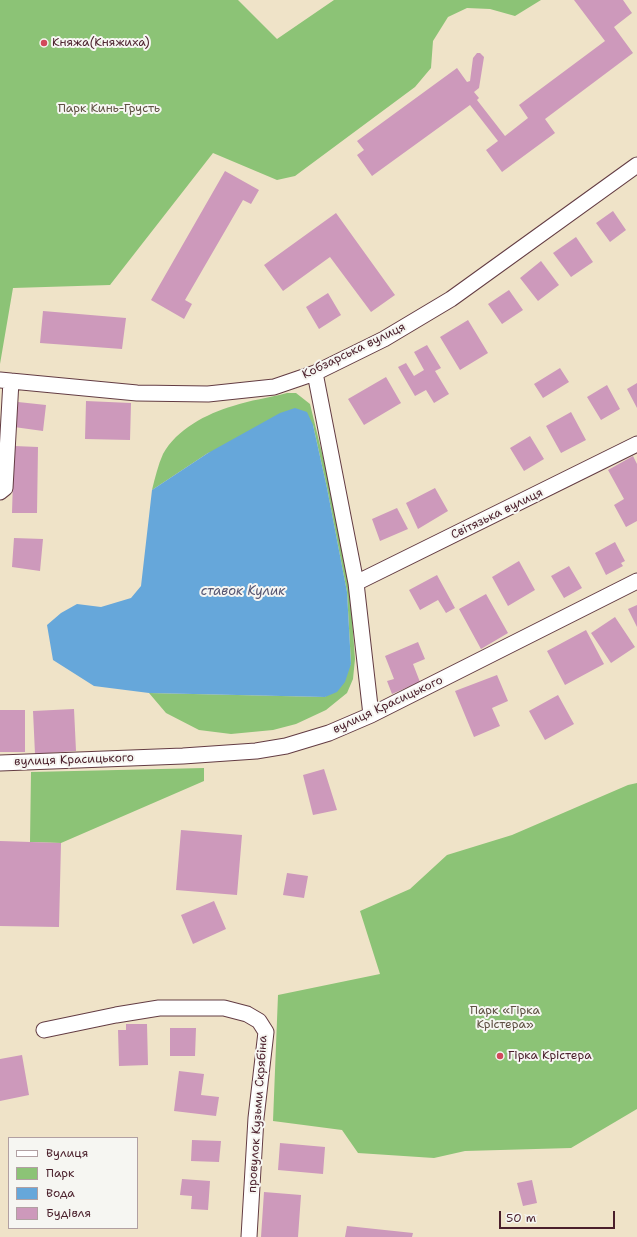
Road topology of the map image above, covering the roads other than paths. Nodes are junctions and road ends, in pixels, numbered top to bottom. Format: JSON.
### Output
{"nodes":[{"id":1,"x":637,"y":165,"type":"edge"},
{"id":2,"x":315,"y":373,"type":"junction"},
{"id":3,"x":6,"y":381,"type":"edge"},
{"id":4,"x":637,"y":444,"type":"edge"},
{"id":5,"x":0,"y":492,"type":"edge"},
{"id":6,"x":637,"y":581,"type":"edge"},
{"id":7,"x":356,"y":583,"type":"junction"},
{"id":8,"x":371,"y":715,"type":"junction"},
{"id":9,"x":0,"y":763,"type":"edge"},
{"id":10,"x":44,"y":1030,"type":"dead end"},
{"id":11,"x":249,"y":1237,"type":"edge"}],
"edges":[{"from":1,"to":2,"type":"street","name":"Кобзарська вулиця"},
{"from":2,"to":3,"type":"street","name":"Кобзарська вулиця"},
{"from":2,"to":7,"type":"street"},
{"from":3,"to":5,"type":"street"},
{"from":4,"to":7,"type":"street","name":"Світязька вулиця"},
{"from":6,"to":8,"type":"street","name":"вулиця Красицького"},
{"from":7,"to":8,"type":"street"},
{"from":8,"to":9,"type":"street","name":"вулиця Красицького"},
{"from":10,"to":11,"type":"street","name":"провулок Кузьми Скрябіна"}]}
